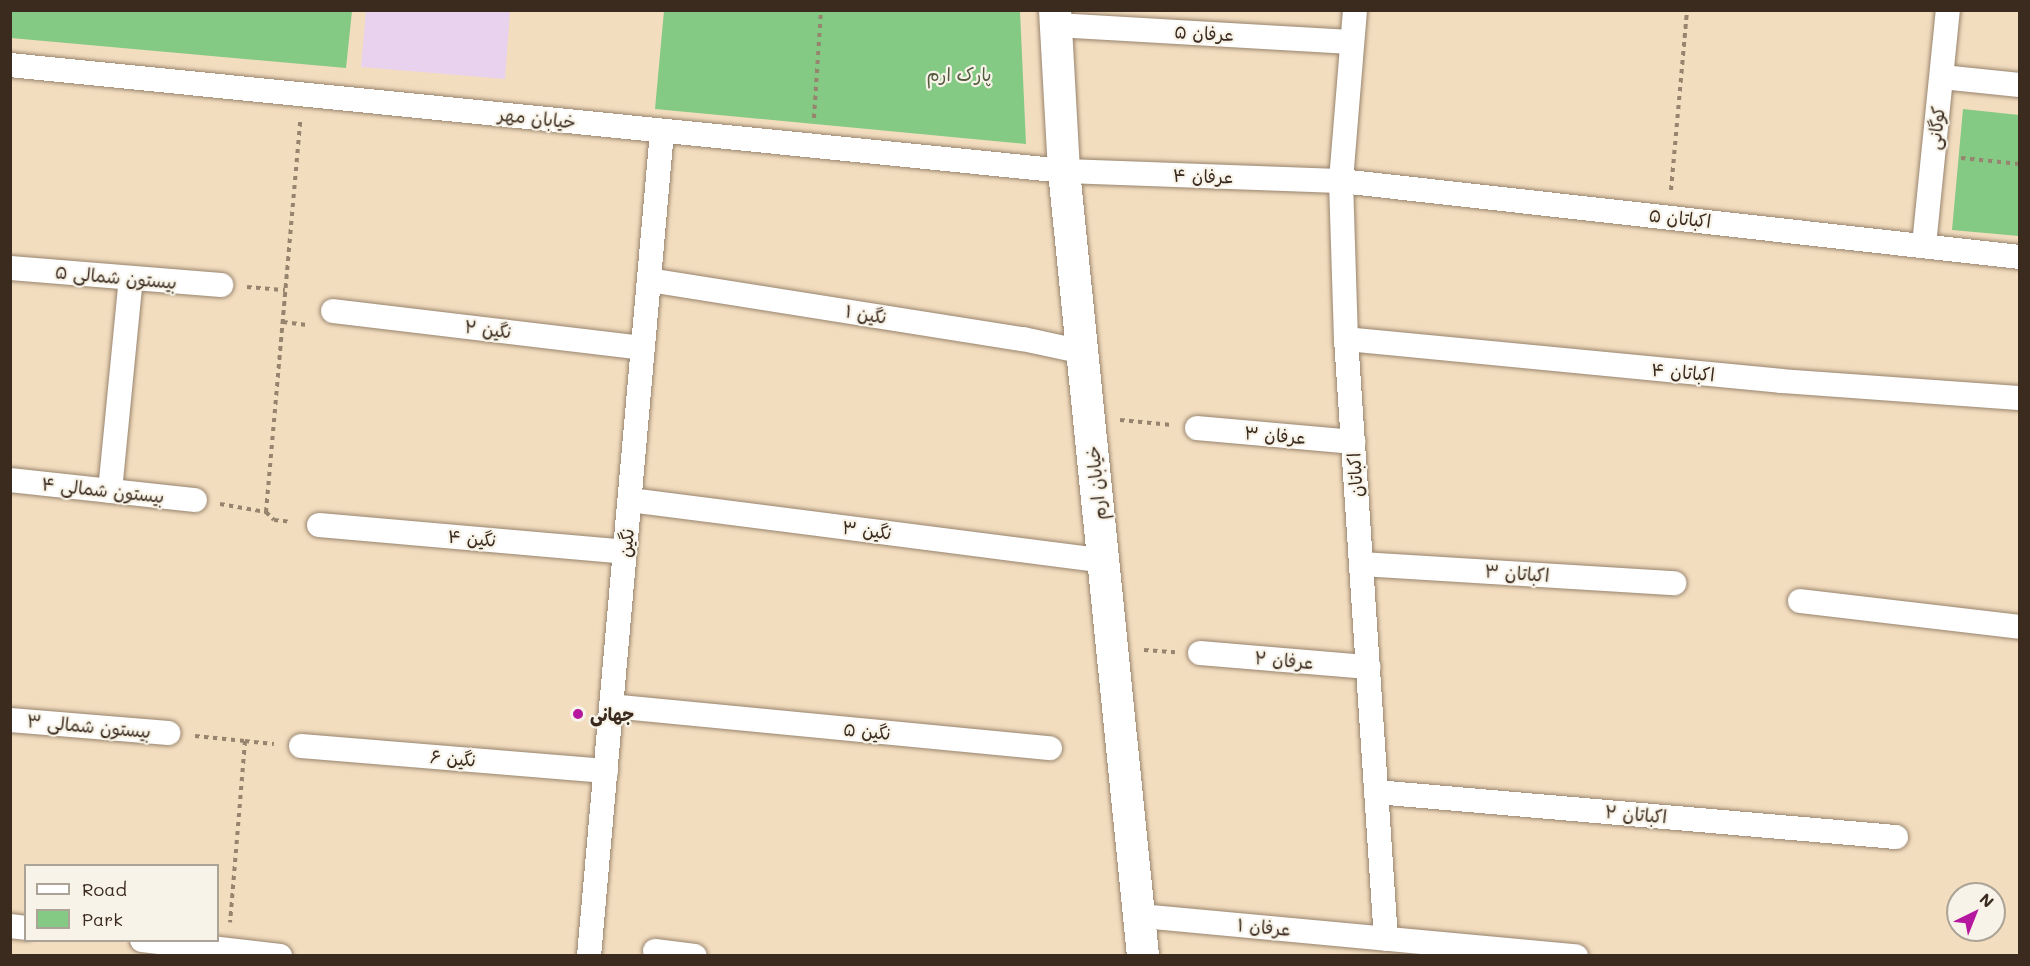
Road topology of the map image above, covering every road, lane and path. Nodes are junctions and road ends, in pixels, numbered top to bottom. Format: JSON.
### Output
{"nodes":[{"id":1,"x":821,"y":10,"type":"edge"},
{"id":2,"x":1355,"y":10,"type":"edge"},
{"id":3,"x":1686,"y":10,"type":"edge"},
{"id":4,"x":1948,"y":10,"type":"edge"},
{"id":5,"x":1055,"y":18,"type":"edge"},
{"id":6,"x":1352,"y":42,"type":"junction"},
{"id":7,"x":10,"y":65,"type":"edge"},
{"id":8,"x":1942,"y":77,"type":"junction"},
{"id":9,"x":2019,"y":86,"type":"edge"},
{"id":10,"x":302,"y":94,"type":"junction"},
{"id":11,"x":662,"y":131,"type":"junction"},
{"id":12,"x":812,"y":146,"type":"junction"},
{"id":13,"x":1933,"y":155,"type":"junction"},
{"id":14,"x":2019,"y":165,"type":"edge"},
{"id":15,"x":1064,"y":171,"type":"junction"},
{"id":16,"x":1341,"y":181,"type":"junction"},
{"id":17,"x":1669,"y":217,"type":"junction"},
{"id":18,"x":1924,"y":245,"type":"junction"},
{"id":19,"x":2019,"y":257,"type":"edge"},
{"id":20,"x":10,"y":268,"type":"edge"},
{"id":21,"x":131,"y":278,"type":"junction"},
{"id":22,"x":649,"y":280,"type":"junction"},
{"id":23,"x":221,"y":285,"type":"joint"},
{"id":24,"x":285,"y":290,"type":"junction"},
{"id":25,"x":333,"y":311,"type":"dead end"},
{"id":26,"x":1346,"y":339,"type":"junction"},
{"id":27,"x":643,"y":348,"type":"junction"},
{"id":28,"x":1083,"y":352,"type":"junction"},
{"id":29,"x":2019,"y":398,"type":"edge"},
{"id":30,"x":1089,"y":416,"type":"junction"},
{"id":31,"x":1197,"y":428,"type":"joint"},
{"id":32,"x":1353,"y":442,"type":"junction"},
{"id":33,"x":10,"y":480,"type":"edge"},
{"id":34,"x":110,"y":491,"type":"junction"},
{"id":35,"x":195,"y":500,"type":"joint"},
{"id":36,"x":630,"y":500,"type":"junction"},
{"id":37,"x":266,"y":512,"type":"junction"},
{"id":38,"x":319,"y":525,"type":"joint"},
{"id":39,"x":625,"y":552,"type":"junction"},
{"id":40,"x":1104,"y":561,"type":"junction"},
{"id":41,"x":1361,"y":564,"type":"junction"},
{"id":42,"x":1674,"y":583,"type":"dead end"},
{"id":43,"x":1800,"y":601,"type":"dead end"},
{"id":44,"x":2019,"y":627,"type":"edge"},
{"id":45,"x":1113,"y":648,"type":"junction"},
{"id":46,"x":1200,"y":653,"type":"joint"},
{"id":47,"x":1368,"y":667,"type":"junction"},
{"id":48,"x":611,"y":706,"type":"junction"},
{"id":49,"x":10,"y":720,"type":"edge"},
{"id":50,"x":168,"y":732,"type":"joint"},
{"id":51,"x":301,"y":746,"type":"dead end"},
{"id":52,"x":1050,"y":748,"type":"dead end"},
{"id":53,"x":606,"y":771,"type":"junction"},
{"id":54,"x":1376,"y":792,"type":"junction"},
{"id":55,"x":1896,"y":837,"type":"dead end"},
{"id":56,"x":1141,"y":916,"type":"junction"},
{"id":57,"x":1386,"y":939,"type":"junction"},
{"id":58,"x":159,"y":942,"type":"edge"},
{"id":59,"x":228,"y":950,"type":"junction"},
{"id":60,"x":655,"y":951,"type":"dead end"},
{"id":61,"x":270,"y":954,"type":"edge"},
{"id":62,"x":589,"y":956,"type":"edge"},
{"id":63,"x":695,"y":956,"type":"edge"},
{"id":64,"x":1143,"y":956,"type":"edge"},
{"id":65,"x":1576,"y":956,"type":"edge"}],
"edges":[{"from":1,"to":12,"type":"path"},
{"from":2,"to":6,"type":"street","name":"اکباتان"},
{"from":3,"to":17,"type":"path"},
{"from":4,"to":8,"type":"street","name":"کوگانی"},
{"from":5,"to":6,"type":"street","name":"عرفان ۵"},
{"from":5,"to":15,"type":"street","name":"خیابان ارم"},
{"from":6,"to":16,"type":"street","name":"اکباتان"},
{"from":7,"to":10,"type":"street","name":"خیابان مهر"},
{"from":8,"to":9,"type":"street"},
{"from":8,"to":13,"type":"street","name":"کوگانی"},
{"from":10,"to":11,"type":"street","name":"خیابان مهر"},
{"from":10,"to":24,"type":"path"},
{"from":11,"to":12,"type":"street","name":"خیابان مهر"},
{"from":11,"to":22,"type":"street","name":"نگین"},
{"from":12,"to":15,"type":"street","name":"خیابان مهر"},
{"from":13,"to":14,"type":"path"},
{"from":13,"to":18,"type":"street","name":"کوگانی"},
{"from":15,"to":16,"type":"street","name":"عرفان ۴"},
{"from":15,"to":28,"type":"street","name":"خیابان ارم"},
{"from":16,"to":17,"type":"street","name":"اکباتان ۵"},
{"from":16,"to":26,"type":"street","name":"اکباتان"},
{"from":17,"to":18,"type":"street","name":"اکباتان ۵"},
{"from":18,"to":19,"type":"street","name":"اکباتان ۵"},
{"from":20,"to":21,"type":"street","name":"بیستون شمالی ۵"},
{"from":21,"to":23,"type":"street","name":"بیستون شمالی ۵"},
{"from":21,"to":34,"type":"street"},
{"from":22,"to":27,"type":"street","name":"نگین"},
{"from":22,"to":28,"type":"street","name":"نگین ۱"},
{"from":23,"to":24,"type":"path"},
{"from":24,"to":37,"type":"path"},
{"from":25,"to":27,"type":"street","name":"نگین ۲"},
{"from":26,"to":29,"type":"street","name":"اکباتان ۴"},
{"from":26,"to":32,"type":"street","name":"اکباتان"},
{"from":27,"to":36,"type":"street","name":"نگین"},
{"from":28,"to":30,"type":"street","name":"خیابان ارم"},
{"from":30,"to":31,"type":"path"},
{"from":30,"to":40,"type":"street","name":"خیابان ارم"},
{"from":31,"to":32,"type":"street","name":"عرفان ۳"},
{"from":32,"to":41,"type":"street","name":"اکباتان"},
{"from":33,"to":34,"type":"street","name":"بیستون شمالی ۴"},
{"from":34,"to":35,"type":"street","name":"بیستون شمالی ۴"},
{"from":35,"to":37,"type":"path"},
{"from":36,"to":39,"type":"street","name":"نگین"},
{"from":36,"to":40,"type":"street","name":"نگین ۳"},
{"from":37,"to":38,"type":"path"},
{"from":38,"to":39,"type":"street","name":"نگین ۴"},
{"from":39,"to":48,"type":"street","name":"نگین"},
{"from":40,"to":45,"type":"street","name":"خیابان ارم"},
{"from":41,"to":42,"type":"street","name":"اکباتان ۳"},
{"from":41,"to":47,"type":"street","name":"اکباتان"},
{"from":43,"to":44,"type":"street"},
{"from":45,"to":46,"type":"path"},
{"from":45,"to":56,"type":"street","name":"خیابان ارم"},
{"from":46,"to":47,"type":"street","name":"عرفان ۲"},
{"from":47,"to":54,"type":"street","name":"اکباتان"},
{"from":48,"to":52,"type":"street","name":"نگین ۵"},
{"from":48,"to":53,"type":"street","name":"نگین"},
{"from":49,"to":50,"type":"street","name":"بیستون شمالی ۳"},
{"from":50,"to":59,"type":"path"},
{"from":51,"to":53,"type":"street","name":"نگین ۶"},
{"from":53,"to":62,"type":"street","name":"نگین"},
{"from":54,"to":55,"type":"street","name":"اکباتان ۲"},
{"from":54,"to":57,"type":"street","name":"اکباتان"},
{"from":56,"to":57,"type":"street","name":"عرفان ۱"},
{"from":56,"to":64,"type":"street","name":"خیابان ارم"},
{"from":57,"to":65,"type":"street","name":"عرفان ۱"},
{"from":58,"to":59,"type":"street"},
{"from":59,"to":61,"type":"street"},
{"from":60,"to":63,"type":"street"}]}
